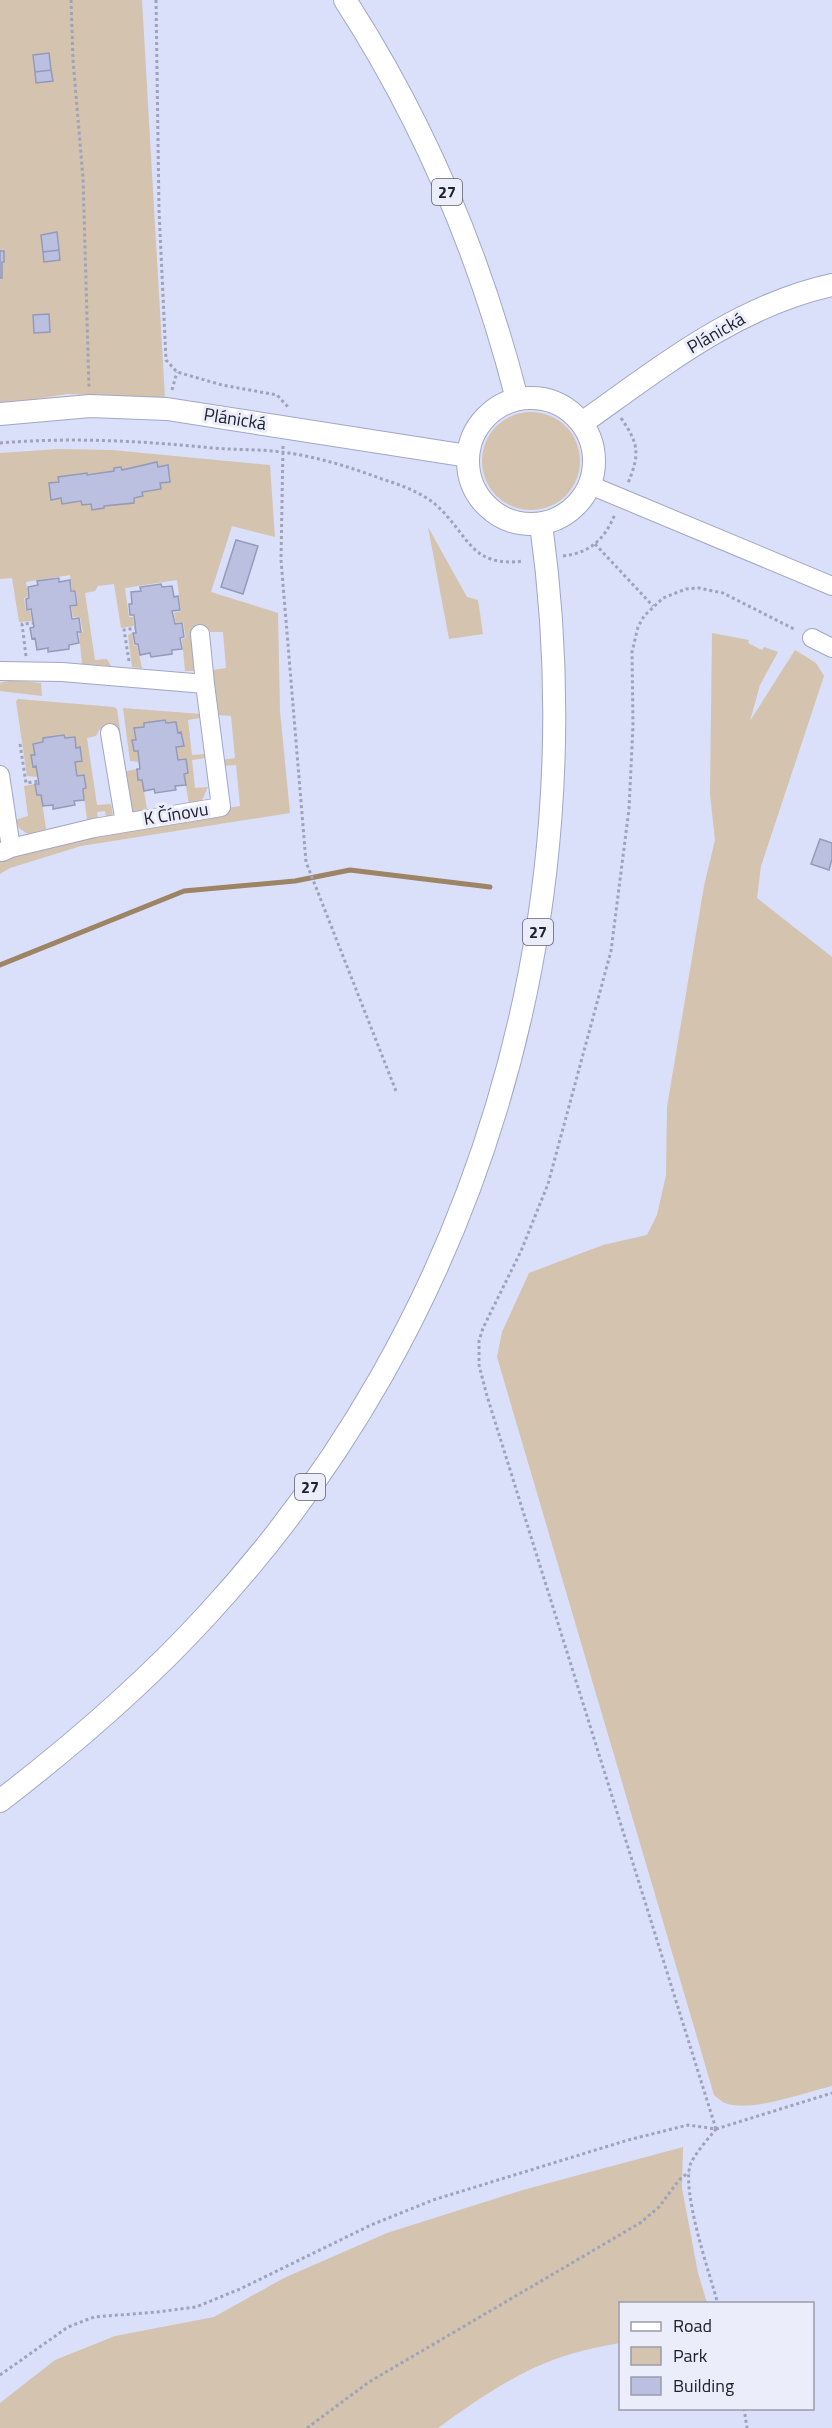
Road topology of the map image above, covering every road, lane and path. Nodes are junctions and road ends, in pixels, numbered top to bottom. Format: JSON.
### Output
{"nodes":[{"id":1,"x":71,"y":0,"type":"edge"},
{"id":2,"x":156,"y":0,"type":"edge"},
{"id":3,"x":345,"y":0,"type":"edge"},
{"id":4,"x":832,"y":285,"type":"edge"},
{"id":5,"x":517,"y":399,"type":"junction"},
{"id":6,"x":610,"y":403,"type":"junction"},
{"id":7,"x":90,"y":406,"type":"junction"},
{"id":8,"x":0,"y":414,"type":"edge"},
{"id":9,"x":582,"y":423,"type":"junction"},
{"id":10,"x":288,"y":428,"type":"junction"},
{"id":11,"x":0,"y":443,"type":"edge"},
{"id":12,"x":282,"y":452,"type":"junction"},
{"id":13,"x":468,"y":456,"type":"junction"},
{"id":14,"x":590,"y":485,"type":"junction"},
{"id":15,"x":622,"y":498,"type":"junction"},
{"id":16,"x":541,"y":524,"type":"junction"},
{"id":17,"x":596,"y":544,"type":"junction"},
{"id":18,"x":546,"y":558,"type":"junction"},
{"id":19,"x":832,"y":586,"type":"edge"},
{"id":20,"x":653,"y":606,"type":"junction"},
{"id":21,"x":33,"y":623,"type":"dead end"},
{"id":22,"x":136,"y":628,"type":"dead end"},
{"id":23,"x":200,"y":634,"type":"dead end"},
{"id":24,"x":812,"y":638,"type":"joint"},
{"id":25,"x":832,"y":648,"type":"edge"},
{"id":26,"x":27,"y":662,"type":"dead end"},
{"id":27,"x":130,"y":670,"type":"dead end"},
{"id":28,"x":0,"y":671,"type":"edge"},
{"id":29,"x":205,"y":684,"type":"junction"},
{"id":30,"x":110,"y":733,"type":"dead end"},
{"id":31,"x":20,"y":744,"type":"dead end"},
{"id":32,"x":0,"y":775,"type":"edge"},
{"id":33,"x":39,"y":781,"type":"dead end"},
{"id":34,"x":125,"y":823,"type":"junction"},
{"id":35,"x":5,"y":850,"type":"edge"},
{"id":36,"x":396,"y":1091,"type":"dead end"},
{"id":37,"x":0,"y":1801,"type":"edge"},
{"id":38,"x":832,"y":2094,"type":"edge"},
{"id":39,"x":716,"y":2129,"type":"junction"},
{"id":40,"x":689,"y":2172,"type":"junction"},
{"id":41,"x":717,"y":2302,"type":"edge"},
{"id":42,"x":0,"y":2375,"type":"edge"},
{"id":43,"x":744,"y":2410,"type":"edge"},
{"id":44,"x":307,"y":2428,"type":"edge"},
{"id":45,"x":747,"y":2428,"type":"edge"}],
"edges":[{"from":1,"to":7,"type":"path"},
{"from":2,"to":10,"type":"path"},
{"from":3,"to":5,"type":"main road","number":"27"},
{"from":4,"to":6,"type":"main road","name":"Plánická"},
{"from":5,"to":9,"type":"main road"},
{"from":5,"to":13,"type":"main road"},
{"from":6,"to":9,"type":"main road","name":"Plánická"},
{"from":6,"to":15,"type":"path"},
{"from":7,"to":8,"type":"main road","name":"Plánická"},
{"from":7,"to":10,"type":"main road","name":"Plánická"},
{"from":9,"to":14,"type":"main road"},
{"from":10,"to":12,"type":"path"},
{"from":10,"to":13,"type":"main road","name":"Plánická"},
{"from":11,"to":12,"type":"path"},
{"from":12,"to":18,"type":"path"},
{"from":12,"to":36,"type":"path"},
{"from":13,"to":16,"type":"main road"},
{"from":14,"to":15,"type":"street"},
{"from":14,"to":16,"type":"main road"},
{"from":15,"to":17,"type":"path"},
{"from":15,"to":19,"type":"street"},
{"from":16,"to":18,"type":"main road","number":"27"},
{"from":17,"to":18,"type":"path"},
{"from":17,"to":20,"type":"path"},
{"from":18,"to":37,"type":"main road","number":"27"},
{"from":20,"to":24,"type":"path"},
{"from":20,"to":39,"type":"path"},
{"from":21,"to":26,"type":"path"},
{"from":22,"to":27,"type":"path"},
{"from":23,"to":29,"type":"street","name":"K Čínovu"},
{"from":24,"to":25,"type":"street"},
{"from":28,"to":29,"type":"street"},
{"from":29,"to":34,"type":"street","name":"K Čínovu"},
{"from":30,"to":34,"type":"street"},
{"from":31,"to":33,"type":"path"},
{"from":32,"to":35,"type":"street","name":"K Čínovu"},
{"from":34,"to":35,"type":"street","name":"K Čínovu"},
{"from":38,"to":39,"type":"path"},
{"from":39,"to":40,"type":"path"},
{"from":39,"to":42,"type":"path"},
{"from":40,"to":41,"type":"path"},
{"from":40,"to":44,"type":"path"},
{"from":43,"to":45,"type":"path"}]}
